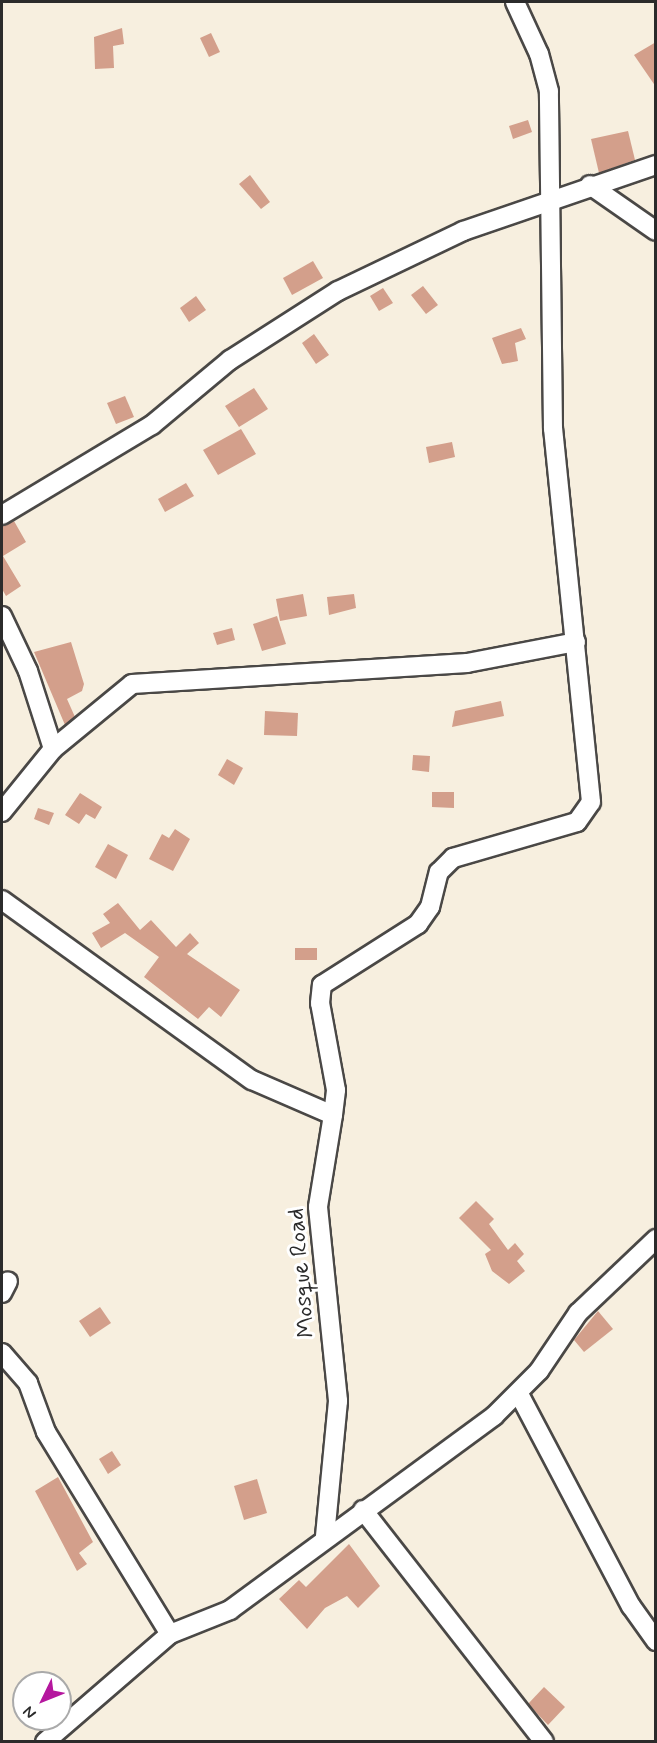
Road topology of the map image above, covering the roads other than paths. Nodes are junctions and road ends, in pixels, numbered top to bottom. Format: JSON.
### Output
{"nodes":[{"id":1,"x":515,"y":2,"type":"edge"},
{"id":2,"x":656,"y":165,"type":"edge"},
{"id":3,"x":590,"y":185,"type":"junction"},
{"id":4,"x":549,"y":198,"type":"junction"},
{"id":5,"x":656,"y":231,"type":"edge"},
{"id":6,"x":2,"y":515,"type":"edge"},
{"id":7,"x":2,"y":616,"type":"edge"},
{"id":8,"x":576,"y":642,"type":"junction"},
{"id":9,"x":52,"y":749,"type":"junction"},
{"id":10,"x":2,"y":812,"type":"edge"},
{"id":11,"x":2,"y":900,"type":"edge"},
{"id":12,"x":333,"y":1116,"type":"junction"},
{"id":13,"x":656,"y":1239,"type":"edge"},
{"id":14,"x":2,"y":1353,"type":"edge"},
{"id":15,"x":519,"y":1394,"type":"junction"},
{"id":16,"x":363,"y":1510,"type":"junction"},
{"id":17,"x":325,"y":1537,"type":"junction"},
{"id":18,"x":170,"y":1634,"type":"junction"},
{"id":19,"x":656,"y":1641,"type":"edge"},
{"id":20,"x":45,"y":1742,"type":"edge"},
{"id":21,"x":544,"y":1742,"type":"edge"}],
"edges":[{"from":1,"to":4,"type":"street"},
{"from":2,"to":3,"type":"street"},
{"from":3,"to":4,"type":"street"},
{"from":3,"to":5,"type":"street"},
{"from":4,"to":6,"type":"street"},
{"from":4,"to":8,"type":"street"},
{"from":7,"to":9,"type":"street"},
{"from":8,"to":9,"type":"street"},
{"from":8,"to":12,"type":"street","name":"Mosque Road"},
{"from":9,"to":10,"type":"street"},
{"from":11,"to":12,"type":"street"},
{"from":12,"to":17,"type":"street","name":"Mosque Road"},
{"from":13,"to":15,"type":"street"},
{"from":14,"to":18,"type":"street"},
{"from":15,"to":16,"type":"street"},
{"from":15,"to":19,"type":"street"},
{"from":16,"to":17,"type":"street"},
{"from":16,"to":21,"type":"street"},
{"from":17,"to":18,"type":"street"},
{"from":18,"to":20,"type":"street"}]}
